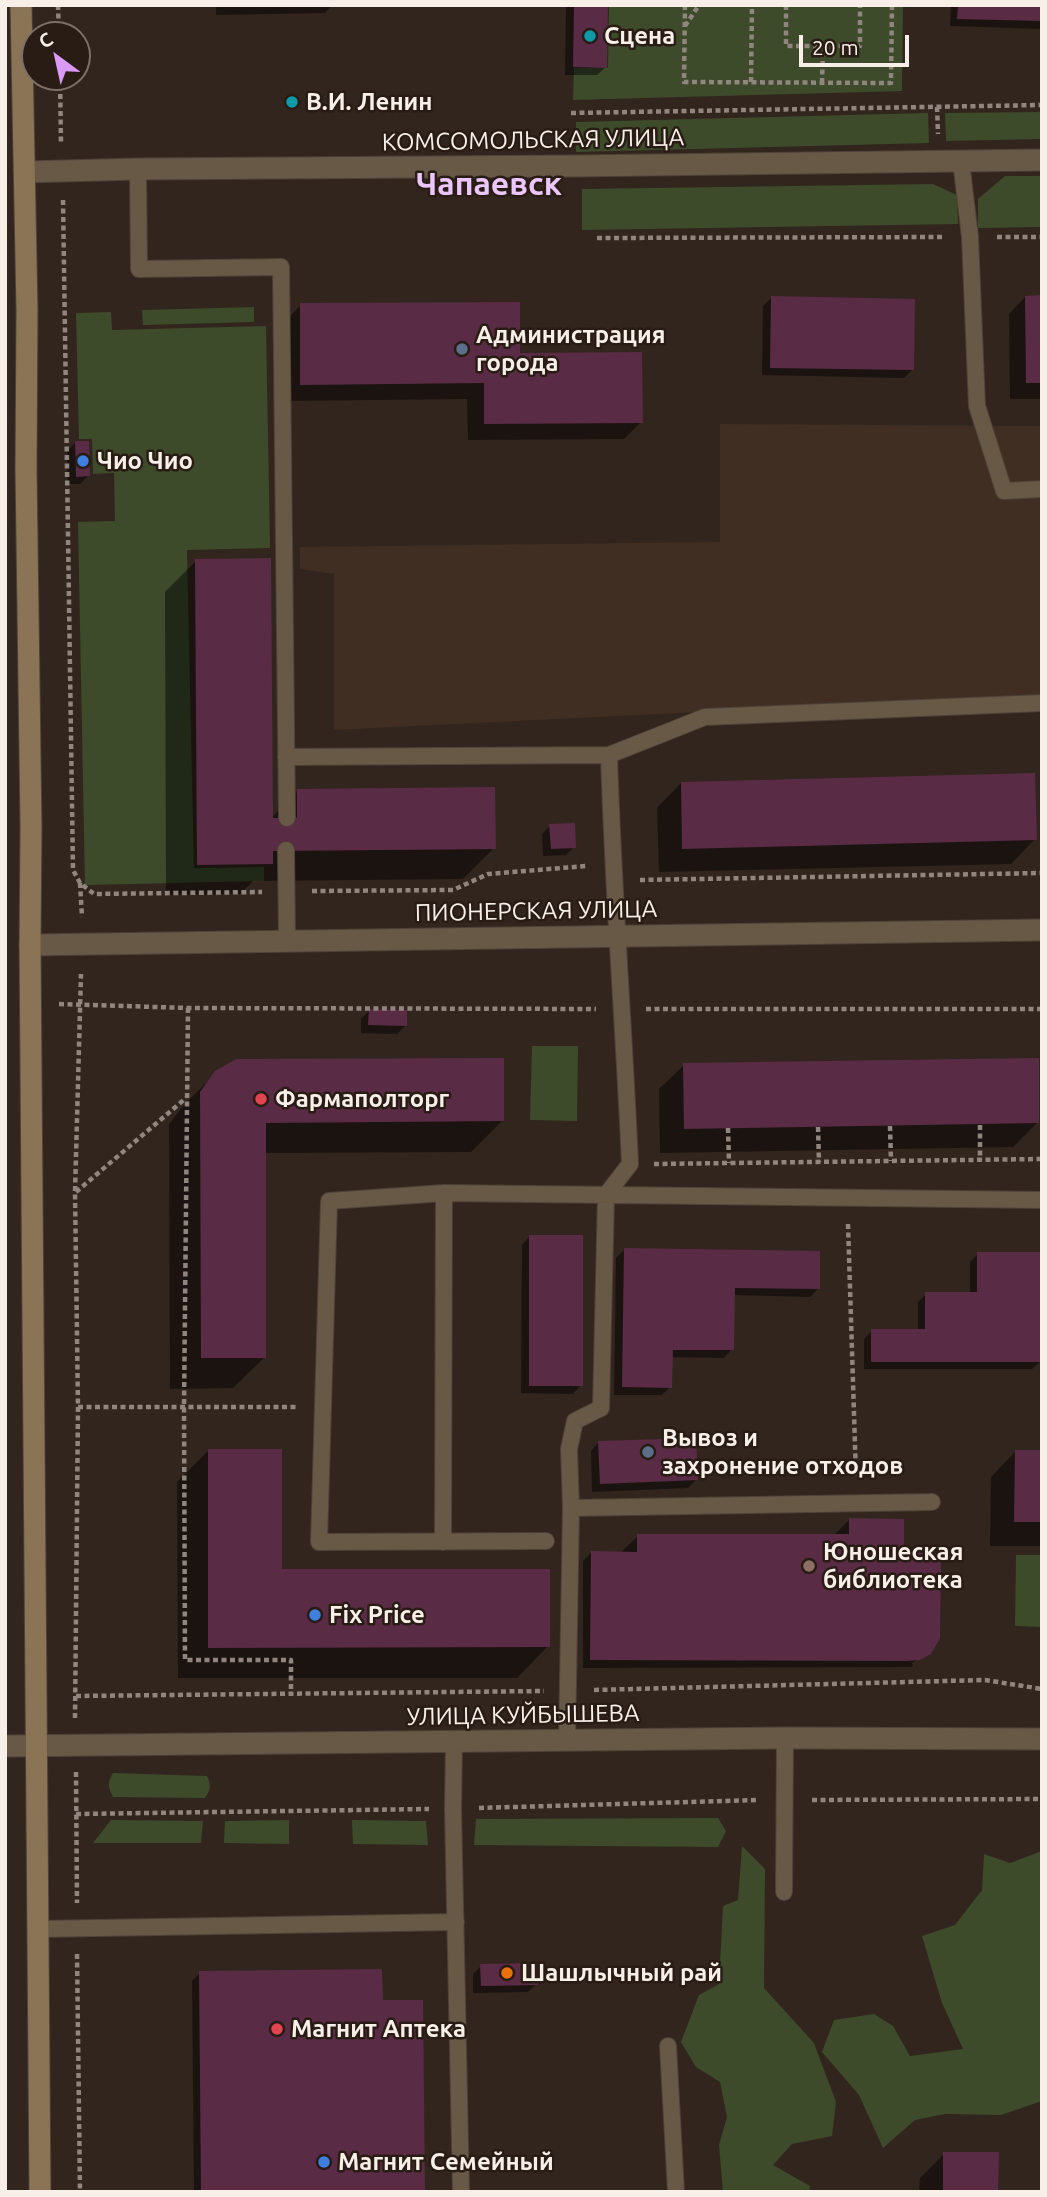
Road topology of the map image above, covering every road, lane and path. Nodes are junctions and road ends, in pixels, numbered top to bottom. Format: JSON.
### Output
{"nodes":[{"id":1,"x":21,"y":5,"type":"edge"},
{"id":2,"x":685,"y":5,"type":"edge"},
{"id":3,"x":699,"y":5,"type":"edge"},
{"id":4,"x":752,"y":5,"type":"edge"},
{"id":5,"x":786,"y":5,"type":"edge"},
{"id":6,"x":860,"y":5,"type":"edge"},
{"id":7,"x":892,"y":5,"type":"edge"},
{"id":8,"x":684,"y":26,"type":"junction"},
{"id":9,"x":823,"y":46,"type":"junction"},
{"id":10,"x":751,"y":82,"type":"junction"},
{"id":11,"x":822,"y":83,"type":"junction"},
{"id":12,"x":60,"y":91,"type":"edge"},
{"id":13,"x":1042,"y":105,"type":"edge"},
{"id":14,"x":571,"y":113,"type":"dead end"},
{"id":15,"x":1042,"y":160,"type":"edge"},
{"id":16,"x":961,"y":161,"type":"junction"},
{"id":17,"x":138,"y":169,"type":"junction"},
{"id":18,"x":62,"y":170,"type":"junction"},
{"id":19,"x":25,"y":172,"type":"junction"},
{"id":20,"x":970,"y":237,"type":"junction"},
{"id":21,"x":1042,"y":237,"type":"edge"},
{"id":22,"x":597,"y":238,"type":"dead end"},
{"id":23,"x":1042,"y":489,"type":"edge"},
{"id":24,"x":1042,"y":703,"type":"edge"},
{"id":25,"x":609,"y":755,"type":"junction"},
{"id":26,"x":286,"y":757,"type":"junction"},
{"id":27,"x":287,"y":818,"type":"dead end"},
{"id":28,"x":286,"y":850,"type":"dead end"},
{"id":29,"x":1042,"y":873,"type":"edge"},
{"id":30,"x":613,"y":880,"type":"junction"},
{"id":31,"x":80,"y":883,"type":"junction"},
{"id":32,"x":286,"y":891,"type":"junction"},
{"id":33,"x":1042,"y":930,"type":"edge"},
{"id":34,"x":617,"y":936,"type":"junction"},
{"id":35,"x":287,"y":941,"type":"junction"},
{"id":36,"x":83,"y":944,"type":"junction"},
{"id":37,"x":30,"y":945,"type":"junction"},
{"id":38,"x":79,"y":1003,"type":"junction"},
{"id":39,"x":188,"y":1007,"type":"junction"},
{"id":40,"x":623,"y":1009,"type":"junction"},
{"id":41,"x":1042,"y":1009,"type":"edge"},
{"id":42,"x":187,"y":1098,"type":"junction"},
{"id":43,"x":980,"y":1125,"type":"dead end"},
{"id":44,"x":890,"y":1126,"type":"dead end"},
{"id":45,"x":818,"y":1127,"type":"dead end"},
{"id":46,"x":728,"y":1129,"type":"dead end"},
{"id":47,"x":1042,"y":1159,"type":"edge"},
{"id":48,"x":980,"y":1160,"type":"junction"},
{"id":49,"x":891,"y":1161,"type":"junction"},
{"id":50,"x":819,"y":1162,"type":"junction"},
{"id":51,"x":729,"y":1163,"type":"junction"},
{"id":52,"x":630,"y":1164,"type":"junction"},
{"id":53,"x":75,"y":1192,"type":"junction"},
{"id":54,"x":444,"y":1193,"type":"junction"},
{"id":55,"x":606,"y":1195,"type":"junction"},
{"id":56,"x":847,"y":1198,"type":"junction"},
{"id":57,"x":1042,"y":1200,"type":"edge"},
{"id":58,"x":78,"y":1407,"type":"junction"},
{"id":59,"x":323,"y":1407,"type":"junction"},
{"id":60,"x":184,"y":1408,"type":"junction"},
{"id":61,"x":932,"y":1502,"type":"dead end"},
{"id":62,"x":857,"y":1503,"type":"junction"},
{"id":63,"x":571,"y":1508,"type":"junction"},
{"id":64,"x":546,"y":1541,"type":"dead end"},
{"id":65,"x":443,"y":1542,"type":"junction"},
{"id":66,"x":291,"y":1694,"type":"dead end"},
{"id":67,"x":785,"y":1738,"type":"junction"},
{"id":68,"x":1042,"y":1739,"type":"edge"},
{"id":69,"x":568,"y":1740,"type":"junction"},
{"id":70,"x":454,"y":1742,"type":"junction"},
{"id":71,"x":75,"y":1744,"type":"junction"},
{"id":72,"x":36,"y":1745,"type":"junction"},
{"id":73,"x":5,"y":1746,"type":"edge"},
{"id":74,"x":1042,"y":1799,"type":"edge"},
{"id":75,"x":785,"y":1800,"type":"junction"},
{"id":76,"x":453,"y":1809,"type":"junction"},
{"id":77,"x":76,"y":1814,"type":"junction"},
{"id":78,"x":784,"y":1892,"type":"dead end"},
{"id":79,"x":456,"y":1922,"type":"junction"},
{"id":80,"x":38,"y":1929,"type":"junction"},
{"id":81,"x":77,"y":1930,"type":"junction"},
{"id":82,"x":668,"y":2046,"type":"dead end"},
{"id":83,"x":40,"y":2192,"type":"edge"},
{"id":84,"x":80,"y":2192,"type":"edge"},
{"id":85,"x":461,"y":2192,"type":"edge"},
{"id":86,"x":676,"y":2192,"type":"edge"}],
"edges":[{"from":1,"to":19,"type":"main road"},
{"from":2,"to":8,"type":"path"},
{"from":3,"to":8,"type":"path"},
{"from":4,"to":10,"type":"path"},
{"from":5,"to":9,"type":"path"},
{"from":6,"to":9,"type":"path"},
{"from":7,"to":11,"type":"path"},
{"from":8,"to":10,"type":"path"},
{"from":9,"to":11,"type":"path"},
{"from":10,"to":11,"type":"path"},
{"from":12,"to":18,"type":"path"},
{"from":13,"to":14,"type":"path"},
{"from":15,"to":16,"type":"street","name":"КОМСОМОЛЬСКАЯ УЛИЦА"},
{"from":16,"to":17,"type":"street","name":"КОМСОМОЛЬСКАЯ УЛИЦА"},
{"from":16,"to":20,"type":"lane"},
{"from":17,"to":18,"type":"street","name":"КОМСОМОЛЬСКАЯ УЛИЦА"},
{"from":17,"to":26,"type":"lane"},
{"from":18,"to":19,"type":"street","name":"КОМСОМОЛЬСКАЯ УЛИЦА"},
{"from":18,"to":31,"type":"path"},
{"from":19,"to":37,"type":"main road"},
{"from":20,"to":21,"type":"path"},
{"from":20,"to":22,"type":"path"},
{"from":20,"to":23,"type":"lane"},
{"from":24,"to":25,"type":"lane"},
{"from":25,"to":26,"type":"lane"},
{"from":25,"to":30,"type":"lane"},
{"from":26,"to":27,"type":"lane"},
{"from":28,"to":32,"type":"lane"},
{"from":29,"to":30,"type":"path"},
{"from":30,"to":32,"type":"path"},
{"from":30,"to":34,"type":"lane"},
{"from":31,"to":32,"type":"path"},
{"from":31,"to":36,"type":"path"},
{"from":32,"to":35,"type":"lane"},
{"from":33,"to":34,"type":"street","name":"ПИОНЕРСКАЯ УЛИЦА"},
{"from":34,"to":35,"type":"street","name":"ПИОНЕРСКАЯ УЛИЦА"},
{"from":34,"to":40,"type":"lane"},
{"from":35,"to":36,"type":"street","name":"ПИОНЕРСКАЯ УЛИЦА"},
{"from":36,"to":37,"type":"street","name":"ПИОНЕРСКАЯ УЛИЦА"},
{"from":36,"to":38,"type":"path"},
{"from":37,"to":72,"type":"main road"},
{"from":38,"to":39,"type":"path"},
{"from":38,"to":53,"type":"path"},
{"from":39,"to":40,"type":"path"},
{"from":39,"to":42,"type":"path"},
{"from":40,"to":41,"type":"path"},
{"from":40,"to":52,"type":"lane"},
{"from":42,"to":53,"type":"path"},
{"from":42,"to":60,"type":"path"},
{"from":43,"to":48,"type":"path"},
{"from":44,"to":49,"type":"path"},
{"from":45,"to":50,"type":"path"},
{"from":46,"to":51,"type":"path"},
{"from":47,"to":48,"type":"path"},
{"from":48,"to":49,"type":"path"},
{"from":49,"to":50,"type":"path"},
{"from":50,"to":51,"type":"path"},
{"from":51,"to":52,"type":"path"},
{"from":52,"to":55,"type":"lane"},
{"from":53,"to":58,"type":"path"},
{"from":54,"to":55,"type":"lane"},
{"from":54,"to":59,"type":"lane"},
{"from":54,"to":65,"type":"lane"},
{"from":55,"to":56,"type":"lane"},
{"from":55,"to":63,"type":"lane"},
{"from":56,"to":57,"type":"lane"},
{"from":56,"to":62,"type":"path"},
{"from":58,"to":60,"type":"path"},
{"from":58,"to":71,"type":"path"},
{"from":59,"to":60,"type":"path"},
{"from":59,"to":65,"type":"lane"},
{"from":60,"to":66,"type":"path"},
{"from":61,"to":62,"type":"lane"},
{"from":62,"to":63,"type":"lane"},
{"from":63,"to":69,"type":"lane"},
{"from":64,"to":65,"type":"lane"},
{"from":67,"to":68,"type":"street","name":"УЛИЦА КУЙБЫШЕВА"},
{"from":67,"to":69,"type":"street","name":"УЛИЦА КУЙБЫШЕВА"},
{"from":67,"to":75,"type":"lane"},
{"from":69,"to":70,"type":"street","name":"УЛИЦА КУЙБЫШЕВА"},
{"from":70,"to":71,"type":"street","name":"УЛИЦА КУЙБЫШЕВА"},
{"from":70,"to":76,"type":"lane"},
{"from":71,"to":72,"type":"street","name":"УЛИЦА КУЙБЫШЕВА"},
{"from":71,"to":77,"type":"path"},
{"from":72,"to":73,"type":"street","name":"УЛИЦА КУЙБЫШЕВА"},
{"from":72,"to":80,"type":"main road"},
{"from":74,"to":75,"type":"path"},
{"from":75,"to":76,"type":"path"},
{"from":75,"to":78,"type":"lane"},
{"from":76,"to":77,"type":"path"},
{"from":76,"to":79,"type":"lane"},
{"from":77,"to":81,"type":"path"},
{"from":79,"to":81,"type":"lane"},
{"from":79,"to":85,"type":"lane"},
{"from":80,"to":81,"type":"lane"},
{"from":80,"to":83,"type":"main road"},
{"from":81,"to":84,"type":"path"},
{"from":82,"to":86,"type":"lane"}]}
